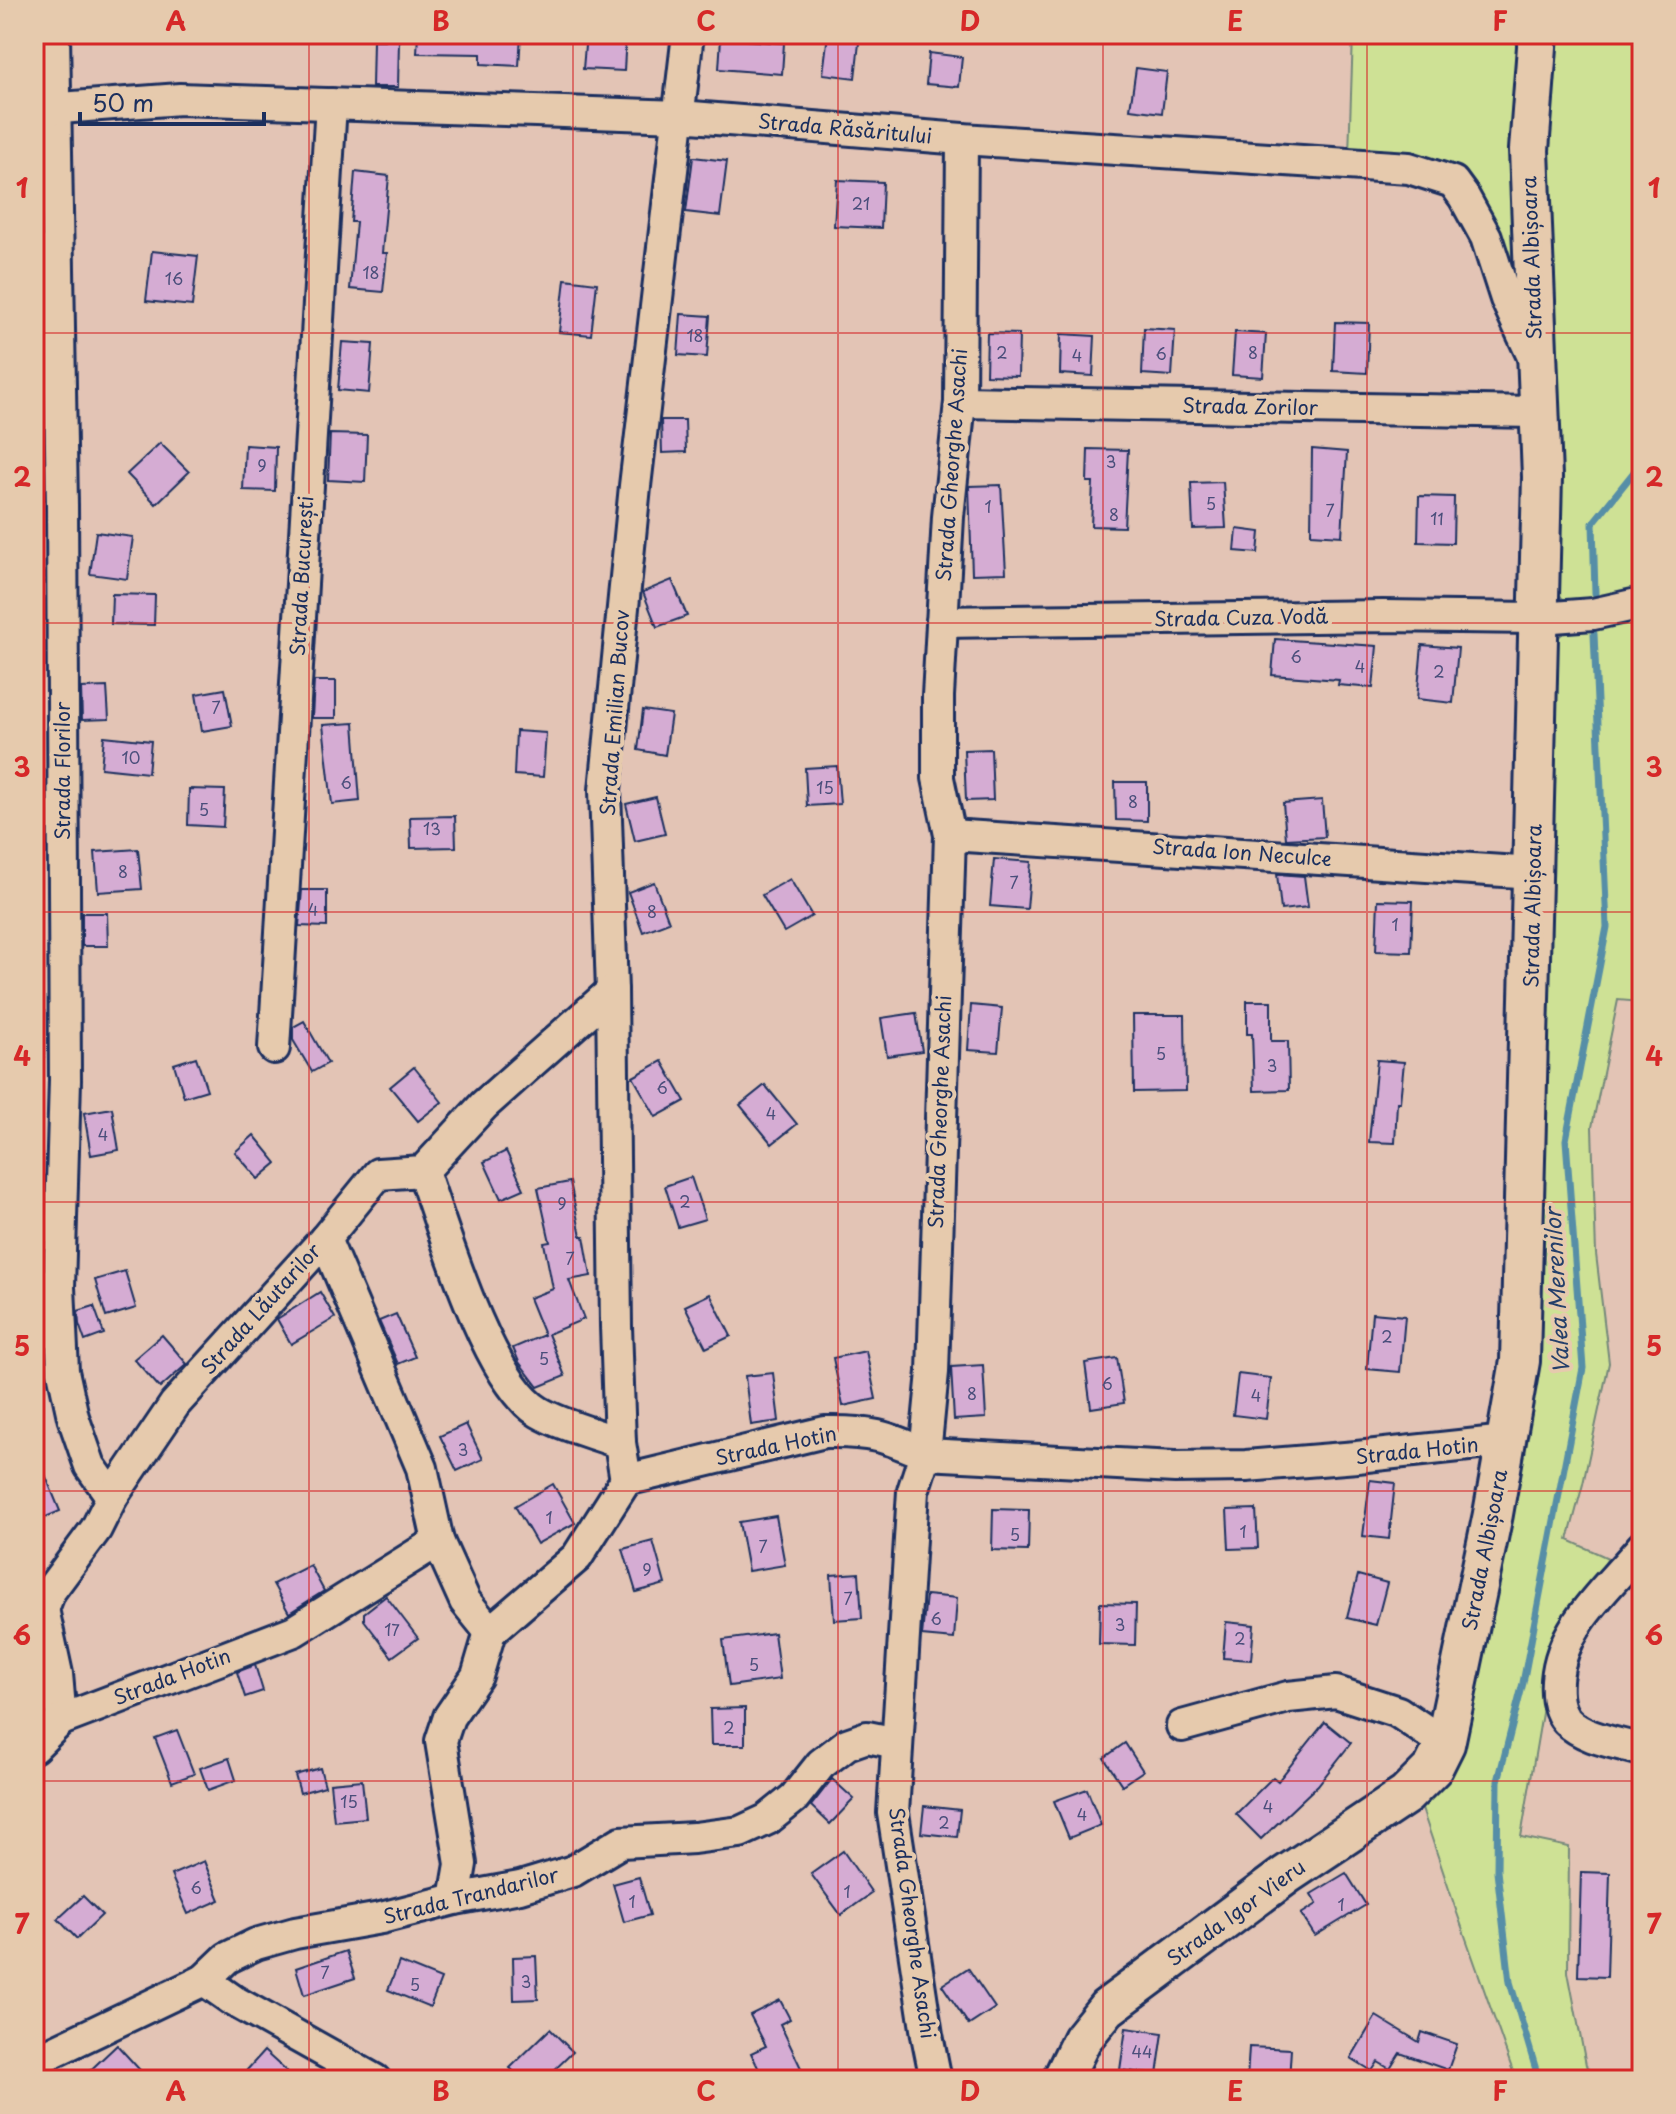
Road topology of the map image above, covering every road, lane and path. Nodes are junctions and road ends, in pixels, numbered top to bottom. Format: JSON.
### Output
{"nodes":[{"id":1,"x":54,"y":34,"type":"edge"},
{"id":2,"x":688,"y":34,"type":"edge"},
{"id":3,"x":1538,"y":34,"type":"edge"},
{"id":4,"x":331,"y":104,"type":"junction"},
{"id":5,"x":44,"y":108,"type":"edge"},
{"id":6,"x":680,"y":116,"type":"junction"},
{"id":7,"x":962,"y":139,"type":"junction"},
{"id":8,"x":1536,"y":364,"type":"junction"},
{"id":9,"x":960,"y":402,"type":"junction"},
{"id":10,"x":1541,"y":412,"type":"junction"},
{"id":11,"x":1642,"y":603,"type":"edge"},
{"id":12,"x":1540,"y":618,"type":"junction"},
{"id":13,"x":942,"y":622,"type":"junction"},
{"id":14,"x":950,"y":835,"type":"junction"},
{"id":15,"x":1534,"y":873,"type":"junction"},
{"id":16,"x":612,"y":991,"type":"junction"},
{"id":17,"x":274,"y":1048,"type":"dead end"},
{"id":18,"x":423,"y":1171,"type":"junction"},
{"id":19,"x":325,"y":1239,"type":"junction"},
{"id":20,"x":47,"y":1288,"type":"edge"},
{"id":21,"x":1506,"y":1441,"type":"junction"},
{"id":22,"x":620,"y":1443,"type":"junction"},
{"id":23,"x":925,"y":1454,"type":"junction"},
{"id":24,"x":626,"y":1480,"type":"junction"},
{"id":25,"x":112,"y":1497,"type":"junction"},
{"id":26,"x":438,"y":1541,"type":"junction"},
{"id":27,"x":1642,"y":1547,"type":"edge"},
{"id":28,"x":490,"y":1632,"type":"junction"},
{"id":29,"x":61,"y":1720,"type":"junction"},
{"id":30,"x":1182,"y":1726,"type":"dead end"},
{"id":31,"x":897,"y":1743,"type":"junction"},
{"id":32,"x":34,"y":1747,"type":"edge"},
{"id":33,"x":1642,"y":1750,"type":"edge"},
{"id":34,"x":1439,"y":1756,"type":"junction"},
{"id":35,"x":455,"y":1899,"type":"junction"},
{"id":36,"x":204,"y":1980,"type":"junction"},
{"id":37,"x":34,"y":2061,"type":"edge"},
{"id":38,"x":375,"y":2080,"type":"edge"},
{"id":39,"x":936,"y":2080,"type":"edge"},
{"id":40,"x":1062,"y":2080,"type":"edge"}],
"edges":[{"from":1,"to":5,"type":"street","name":"Strada Florilor"},
{"from":2,"to":6,"type":"street","name":"Strada Emilian Bucov"},
{"from":3,"to":8,"type":"street","name":"Strada Albișoara"},
{"from":4,"to":5,"type":"street","name":"Strada Răsăritului"},
{"from":4,"to":6,"type":"street","name":"Strada Răsăritului"},
{"from":4,"to":17,"type":"street","name":"Strada București"},
{"from":5,"to":20,"type":"street","name":"Strada Florilor"},
{"from":6,"to":7,"type":"street","name":"Strada Răsăritului"},
{"from":6,"to":16,"type":"street","name":"Strada Emilian Bucov"},
{"from":7,"to":8,"type":"street","name":"Strada Răsăritului"},
{"from":7,"to":9,"type":"street","name":"Strada Gheorghe Asachi"},
{"from":8,"to":10,"type":"street","name":"Strada Albișoara"},
{"from":9,"to":10,"type":"street","name":"Strada Zorilor"},
{"from":9,"to":13,"type":"street","name":"Strada Gheorghe Asachi"},
{"from":10,"to":12,"type":"street","name":"Strada Albișoara"},
{"from":11,"to":12,"type":"street","name":"Strada Cuza Vodă"},
{"from":12,"to":13,"type":"street","name":"Strada Cuza Vodă"},
{"from":12,"to":15,"type":"street","name":"Strada Albișoara"},
{"from":13,"to":14,"type":"street","name":"Strada Gheorghe Asachi"},
{"from":14,"to":15,"type":"street","name":"Strada Ion Neculce"},
{"from":14,"to":23,"type":"street","name":"Strada Gheorghe Asachi"},
{"from":15,"to":21,"type":"street","name":"Strada Albișoara"},
{"from":16,"to":18,"type":"street"},
{"from":16,"to":22,"type":"street","name":"Strada Emilian Bucov"},
{"from":18,"to":19,"type":"street","name":"Strada Lăutarilor"},
{"from":18,"to":22,"type":"street"},
{"from":19,"to":25,"type":"street","name":"Strada Lăutarilor"},
{"from":19,"to":26,"type":"street"},
{"from":20,"to":25,"type":"street","name":"Strada Florilor"},
{"from":21,"to":23,"type":"street","name":"Strada Hotin"},
{"from":21,"to":34,"type":"street","name":"Strada Albișoara"},
{"from":22,"to":24,"type":"street","name":"Strada Emilian Bucov"},
{"from":23,"to":24,"type":"street","name":"Strada Hotin"},
{"from":23,"to":31,"type":"street","name":"Strada Gheorghe Asachi"},
{"from":24,"to":28,"type":"street"},
{"from":25,"to":29,"type":"street","name":"Strada Lăutarilor"},
{"from":26,"to":28,"type":"street"},
{"from":26,"to":29,"type":"street","name":"Strada Hotin"},
{"from":27,"to":33,"type":"street"},
{"from":28,"to":35,"type":"street"},
{"from":29,"to":32,"type":"street","name":"Strada Hotin"},
{"from":30,"to":34,"type":"street"},
{"from":31,"to":35,"type":"street","name":"Strada Trandarilor"},
{"from":31,"to":39,"type":"street","name":"Strada Gheorghe Asachi"},
{"from":34,"to":40,"type":"street","name":"Strada Igor Vieru"},
{"from":35,"to":36,"type":"street","name":"Strada Trandarilor"},
{"from":36,"to":37,"type":"street","name":"Strada Trandarilor"},
{"from":36,"to":38,"type":"street"}]}
